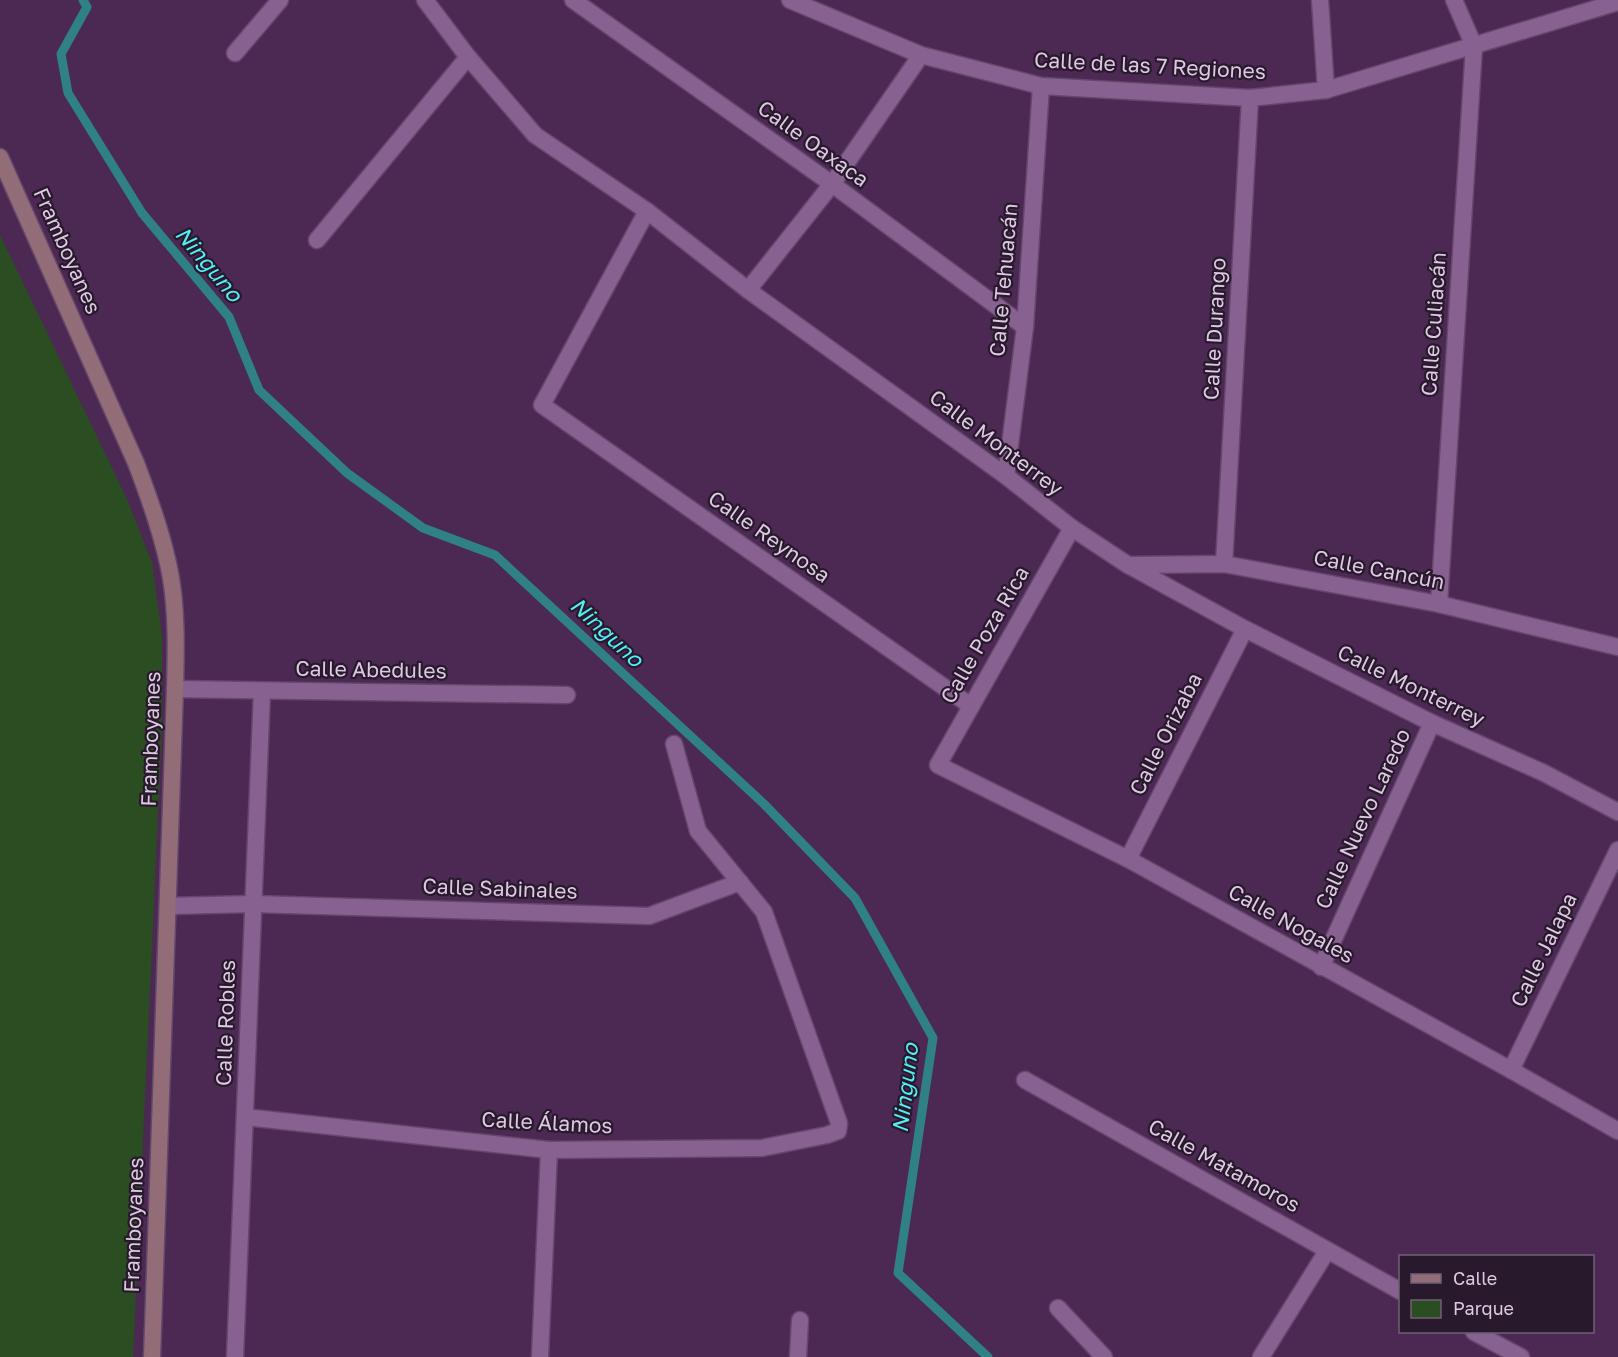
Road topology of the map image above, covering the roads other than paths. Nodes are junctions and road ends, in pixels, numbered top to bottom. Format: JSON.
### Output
{"nodes":[{"id":1,"x":280,"y":0,"type":"edge"},
{"id":2,"x":573,"y":0,"type":"edge"},
{"id":3,"x":790,"y":0,"type":"edge"},
{"id":4,"x":1320,"y":0,"type":"edge"},
{"id":5,"x":1454,"y":0,"type":"edge"},
{"id":6,"x":429,"y":1,"type":"edge"},
{"id":7,"x":1618,"y":2,"type":"edge"},
{"id":8,"x":1474,"y":46,"type":"junction"},
{"id":9,"x":235,"y":53,"type":"dead end"},
{"id":10,"x":921,"y":55,"type":"junction"},
{"id":11,"x":468,"y":57,"type":"junction"},
{"id":12,"x":1041,"y":86,"type":"junction"},
{"id":13,"x":1326,"y":90,"type":"junction"},
{"id":14,"x":1250,"y":98,"type":"junction"},
{"id":15,"x":0,"y":157,"type":"edge"},
{"id":16,"x":832,"y":184,"type":"junction"},
{"id":17,"x":647,"y":211,"type":"junction"},
{"id":18,"x":317,"y":240,"type":"dead end"},
{"id":19,"x":748,"y":290,"type":"junction"},
{"id":20,"x":1025,"y":327,"type":"junction"},
{"id":21,"x":1006,"y":476,"type":"junction"},
{"id":22,"x":1072,"y":528,"type":"junction"},
{"id":23,"x":1224,"y":564,"type":"junction"},
{"id":24,"x":1128,"y":565,"type":"junction"},
{"id":25,"x":1439,"y":604,"type":"junction"},
{"id":26,"x":1245,"y":629,"type":"junction"},
{"id":27,"x":1618,"y":647,"type":"edge"},
{"id":28,"x":175,"y":689,"type":"junction"},
{"id":29,"x":262,"y":691,"type":"junction"},
{"id":30,"x":567,"y":695,"type":"dead end"},
{"id":31,"x":971,"y":706,"type":"junction"},
{"id":32,"x":1432,"y":723,"type":"junction"},
{"id":33,"x":674,"y":744,"type":"dead end"},
{"id":34,"x":938,"y":765,"type":"joint"},
{"id":35,"x":1618,"y":812,"type":"edge"},
{"id":36,"x":1618,"y":850,"type":"edge"},
{"id":37,"x":1128,"y":859,"type":"junction"},
{"id":38,"x":740,"y":882,"type":"junction"},
{"id":39,"x":252,"y":904,"type":"junction"},
{"id":40,"x":168,"y":906,"type":"junction"},
{"id":41,"x":1320,"y":966,"type":"junction"},
{"id":42,"x":1511,"y":1070,"type":"junction"},
{"id":43,"x":1025,"y":1080,"type":"dead end"},
{"id":44,"x":245,"y":1117,"type":"junction"},
{"id":45,"x":1618,"y":1131,"type":"edge"},
{"id":46,"x":549,"y":1150,"type":"junction"},
{"id":47,"x":1327,"y":1251,"type":"junction"},
{"id":48,"x":1399,"y":1290,"type":"edge"},
{"id":49,"x":1058,"y":1308,"type":"dead end"},
{"id":50,"x":800,"y":1320,"type":"dead end"},
{"id":51,"x":1476,"y":1333,"type":"edge"},
{"id":52,"x":152,"y":1357,"type":"edge"},
{"id":53,"x":235,"y":1357,"type":"edge"},
{"id":54,"x":540,"y":1357,"type":"edge"},
{"id":55,"x":798,"y":1357,"type":"edge"},
{"id":56,"x":1104,"y":1357,"type":"edge"},
{"id":57,"x":1261,"y":1357,"type":"edge"},
{"id":58,"x":1521,"y":1357,"type":"edge"}],
"edges":[{"from":1,"to":9,"type":"street"},
{"from":2,"to":16,"type":"street","name":"Calle Oaxaca"},
{"from":3,"to":10,"type":"street","name":"Calle de las 7 Regiones"},
{"from":4,"to":13,"type":"street"},
{"from":5,"to":8,"type":"street"},
{"from":6,"to":11,"type":"street","name":"Calle Monterrey"},
{"from":7,"to":8,"type":"street","name":"Calle de las 7 Regiones"},
{"from":8,"to":13,"type":"street","name":"Calle de las 7 Regiones"},
{"from":8,"to":25,"type":"street","name":"Calle Culiacán"},
{"from":10,"to":12,"type":"street","name":"Calle de las 7 Regiones"},
{"from":10,"to":16,"type":"street"},
{"from":11,"to":17,"type":"street","name":"Calle Monterrey"},
{"from":11,"to":18,"type":"street"},
{"from":12,"to":14,"type":"street","name":"Calle de las 7 Regiones"},
{"from":12,"to":20,"type":"street","name":"Calle Tehuacán"},
{"from":13,"to":14,"type":"street","name":"Calle de las 7 Regiones"},
{"from":14,"to":23,"type":"street","name":"Calle Durango"},
{"from":15,"to":28,"type":"main road","name":"Framboyanes"},
{"from":16,"to":19,"type":"street"},
{"from":16,"to":20,"type":"street","name":"Calle Oaxaca"},
{"from":17,"to":19,"type":"street","name":"Calle Monterrey"},
{"from":17,"to":31,"type":"street","name":"Calle Reynosa"},
{"from":19,"to":21,"type":"street","name":"Calle Monterrey"},
{"from":20,"to":21,"type":"street","name":"Calle Tehuacán"},
{"from":21,"to":22,"type":"street","name":"Calle Monterrey"},
{"from":22,"to":24,"type":"street","name":"Calle Monterrey"},
{"from":22,"to":31,"type":"street","name":"Calle Poza Rica"},
{"from":23,"to":24,"type":"street","name":"Calle Cancún"},
{"from":23,"to":25,"type":"street","name":"Calle Cancún"},
{"from":24,"to":26,"type":"street","name":"Calle Monterrey"},
{"from":25,"to":27,"type":"street","name":"Calle Cancún"},
{"from":26,"to":32,"type":"street","name":"Calle Monterrey"},
{"from":26,"to":37,"type":"street","name":"Calle Orizaba"},
{"from":28,"to":29,"type":"street","name":"Calle Abedules"},
{"from":28,"to":40,"type":"main road","name":"Framboyanes"},
{"from":29,"to":30,"type":"street","name":"Calle Abedules"},
{"from":29,"to":39,"type":"street","name":"Calle Robles"},
{"from":31,"to":34,"type":"street","name":"Calle Poza Rica"},
{"from":32,"to":35,"type":"street","name":"Calle Monterrey"},
{"from":32,"to":41,"type":"street","name":"Calle Nuevo Laredo"},
{"from":33,"to":38,"type":"street"},
{"from":34,"to":37,"type":"street","name":"Calle Nogales"},
{"from":36,"to":42,"type":"street","name":"Calle Jalapa"},
{"from":37,"to":41,"type":"street","name":"Calle Nogales"},
{"from":38,"to":39,"type":"street","name":"Calle Sabinales"},
{"from":38,"to":46,"type":"street","name":"Calle Álamos"},
{"from":39,"to":40,"type":"street","name":"Calle Sabinales"},
{"from":39,"to":44,"type":"street","name":"Calle Robles"},
{"from":40,"to":52,"type":"main road","name":"Framboyanes"},
{"from":41,"to":42,"type":"street","name":"Calle Nogales"},
{"from":42,"to":45,"type":"street","name":"Calle Nogales"},
{"from":43,"to":47,"type":"street","name":"Calle Matamoros"},
{"from":44,"to":46,"type":"street","name":"Calle Álamos"},
{"from":44,"to":53,"type":"street","name":"Calle Robles"},
{"from":46,"to":54,"type":"street"},
{"from":47,"to":48,"type":"street","name":"Calle Matamoros"},
{"from":47,"to":57,"type":"street"},
{"from":49,"to":56,"type":"street"},
{"from":50,"to":55,"type":"street"},
{"from":51,"to":58,"type":"street"}]}
